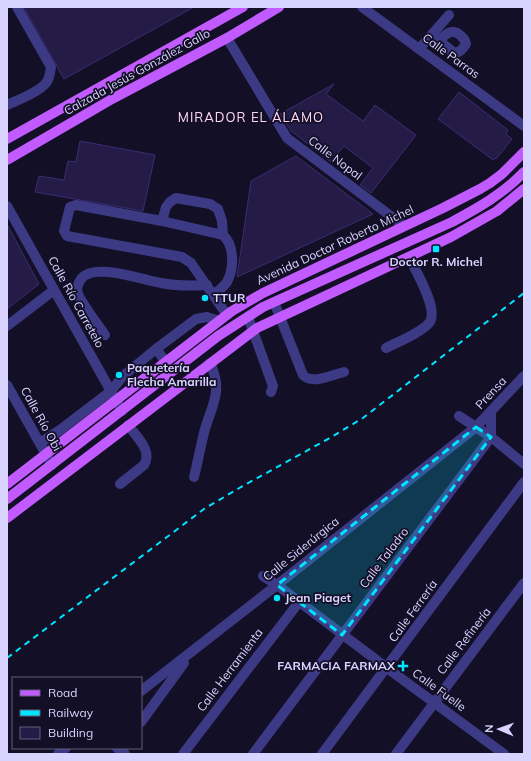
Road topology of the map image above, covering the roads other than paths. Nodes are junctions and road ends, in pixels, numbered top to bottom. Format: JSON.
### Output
{"nodes":[{"id":1,"x":17,"y":7,"type":"edge"},
{"id":2,"x":243,"y":7,"type":"edge"},
{"id":3,"x":279,"y":7,"type":"edge"},
{"id":4,"x":362,"y":7,"type":"edge"},
{"id":5,"x":449,"y":15,"type":"dead end"},
{"id":6,"x":227,"y":38,"type":"junction"},
{"id":7,"x":419,"y":49,"type":"junction"},
{"id":8,"x":7,"y":105,"type":"edge"},
{"id":9,"x":524,"y":126,"type":"edge"},
{"id":10,"x":7,"y":139,"type":"edge"},
{"id":11,"x":524,"y":152,"type":"edge"},
{"id":12,"x":7,"y":160,"type":"edge"},
{"id":13,"x":524,"y":172,"type":"edge"},
{"id":14,"x":524,"y":189,"type":"edge"},
{"id":15,"x":7,"y":206,"type":"edge"},
{"id":16,"x":162,"y":221,"type":"junction"},
{"id":17,"x":404,"y":226,"type":"junction"},
{"id":18,"x":223,"y":235,"type":"junction"},
{"id":19,"x":409,"y":257,"type":"junction"},
{"id":20,"x":206,"y":286,"type":"junction"},
{"id":21,"x":54,"y":290,"type":"junction"},
{"id":22,"x":213,"y":295,"type":"junction"},
{"id":23,"x":274,"y":302,"type":"junction"},
{"id":24,"x":280,"y":316,"type":"junction"},
{"id":25,"x":248,"y":317,"type":"junction"},
{"id":26,"x":223,"y":318,"type":"junction"},
{"id":27,"x":7,"y":326,"type":"edge"},
{"id":28,"x":253,"y":331,"type":"junction"},
{"id":29,"x":105,"y":335,"type":"dead end"},
{"id":30,"x":386,"y":348,"type":"dead end"},
{"id":31,"x":156,"y":349,"type":"junction"},
{"id":32,"x":166,"y":362,"type":"junction"},
{"id":33,"x":210,"y":362,"type":"junction"},
{"id":34,"x":344,"y":372,"type":"dead end"},
{"id":35,"x":524,"y":376,"type":"edge"},
{"id":36,"x":7,"y":385,"type":"edge"},
{"id":37,"x":271,"y":392,"type":"dead end"},
{"id":38,"x":114,"y":395,"type":"junction"},
{"id":39,"x":122,"y":410,"type":"junction"},
{"id":40,"x":491,"y":412,"type":"junction"},
{"id":41,"x":459,"y":416,"type":"dead end"},
{"id":42,"x":128,"y":426,"type":"junction"},
{"id":43,"x":476,"y":426,"type":"junction"},
{"id":44,"x":491,"y":437,"type":"junction"},
{"id":45,"x":40,"y":443,"type":"junction"},
{"id":46,"x":46,"y":455,"type":"junction"},
{"id":47,"x":524,"y":464,"type":"edge"},
{"id":48,"x":52,"y":465,"type":"junction"},
{"id":49,"x":194,"y":478,"type":"dead end"},
{"id":50,"x":524,"y":482,"type":"edge"},
{"id":51,"x":7,"y":484,"type":"edge"},
{"id":52,"x":120,"y":484,"type":"dead end"},
{"id":53,"x":7,"y":499,"type":"edge"},
{"id":54,"x":7,"y":518,"type":"edge"},
{"id":55,"x":263,"y":576,"type":"dead end"},
{"id":56,"x":524,"y":583,"type":"edge"},
{"id":57,"x":277,"y":585,"type":"junction"},
{"id":58,"x":299,"y":602,"type":"junction"},
{"id":59,"x":342,"y":634,"type":"junction"},
{"id":60,"x":191,"y":653,"type":"junction"},
{"id":61,"x":387,"y":668,"type":"junction"},
{"id":62,"x":142,"y":690,"type":"edge"},
{"id":63,"x":434,"y":703,"type":"junction"},
{"id":64,"x":142,"y":721,"type":"edge"},
{"id":65,"x":183,"y":754,"type":"edge"},
{"id":66,"x":253,"y":754,"type":"edge"},
{"id":67,"x":322,"y":754,"type":"edge"},
{"id":68,"x":396,"y":754,"type":"edge"},
{"id":69,"x":504,"y":754,"type":"edge"}],
"edges":[{"from":1,"to":8,"type":"street"},
{"from":2,"to":10,"type":"main road","name":"Calzada Jesús González Gallo"},
{"from":3,"to":6,"type":"main road","name":"Calzada Jesús González Gallo"},
{"from":4,"to":7,"type":"street","name":"Calle Parras"},
{"from":5,"to":7,"type":"street"},
{"from":6,"to":12,"type":"main road","name":"Calzada Jesús González Gallo"},
{"from":6,"to":17,"type":"street","name":"Calle Nopal"},
{"from":7,"to":9,"type":"street","name":"Calle Parras"},
{"from":11,"to":17,"type":"main road","name":"Avenida Doctor Roberto Michel"},
{"from":13,"to":23,"type":"main road"},
{"from":14,"to":19,"type":"main road"},
{"from":15,"to":21,"type":"street","name":"Calle Río Carretelo"},
{"from":16,"to":18,"type":"street"},
{"from":16,"to":18,"type":"street"},
{"from":16,"to":20,"type":"street"},
{"from":17,"to":26,"type":"main road","name":"Avenida Doctor Roberto Michel"},
{"from":18,"to":22,"type":"street"},
{"from":19,"to":24,"type":"main road"},
{"from":19,"to":30,"type":"street"},
{"from":20,"to":22,"type":"street"},
{"from":20,"to":29,"type":"street"},
{"from":21,"to":27,"type":"street"},
{"from":21,"to":38,"type":"street","name":"Calle Río Carretelo"},
{"from":22,"to":26,"type":"street"},
{"from":23,"to":24,"type":"street"},
{"from":23,"to":25,"type":"main road"},
{"from":24,"to":28,"type":"main road"},
{"from":24,"to":34,"type":"street"},
{"from":25,"to":28,"type":"street"},
{"from":25,"to":39,"type":"main road"},
{"from":26,"to":31,"type":"street"},
{"from":26,"to":32,"type":"main road","name":"Avenida Doctor Roberto Michel"},
{"from":28,"to":33,"type":"main road"},
{"from":28,"to":37,"type":"street"},
{"from":31,"to":32,"type":"street"},
{"from":31,"to":38,"type":"street"},
{"from":32,"to":38,"type":"main road","name":"Avenida Doctor Roberto Michel"},
{"from":33,"to":42,"type":"main road"},
{"from":33,"to":49,"type":"street"},
{"from":35,"to":40,"type":"street","name":"Prensa"},
{"from":36,"to":45,"type":"street","name":"Calle Río Obi"},
{"from":38,"to":39,"type":"street","name":"Calle Río Carretelo"},
{"from":38,"to":45,"type":"street"},
{"from":38,"to":46,"type":"main road","name":"Avenida Doctor Roberto Michel"},
{"from":39,"to":48,"type":"main road"},
{"from":40,"to":43,"type":"street","name":"Prensa"},
{"from":40,"to":44,"type":"street"},
{"from":41,"to":43,"type":"street"},
{"from":42,"to":52,"type":"street"},
{"from":42,"to":54,"type":"main road"},
{"from":43,"to":44,"type":"street"},
{"from":43,"to":57,"type":"street","name":"Calle Siderúrgica"},
{"from":44,"to":47,"type":"street"},
{"from":44,"to":59,"type":"street","name":"Calle Taladro"},
{"from":45,"to":46,"type":"street","name":"Calle Río Obi"},
{"from":46,"to":48,"type":"street","name":"Calle Río Obi"},
{"from":46,"to":51,"type":"main road","name":"Avenida Doctor Roberto Michel"},
{"from":48,"to":53,"type":"main road"},
{"from":50,"to":61,"type":"street","name":"Calle Ferrería"},
{"from":55,"to":57,"type":"street","name":"Calle Fuelle"},
{"from":56,"to":63,"type":"street","name":"Calle Refinería"},
{"from":57,"to":58,"type":"street","name":"Calle Fuelle"},
{"from":57,"to":60,"type":"street","name":"Calle Siderúrgica"},
{"from":58,"to":59,"type":"street","name":"Calle Fuelle"},
{"from":58,"to":65,"type":"street","name":"Calle Herramienta"},
{"from":59,"to":61,"type":"street","name":"Calle Fuelle"},
{"from":59,"to":66,"type":"street","name":"Calle Taladro"},
{"from":60,"to":62,"type":"street","name":"Calle Siderúrgica"},
{"from":60,"to":64,"type":"street"},
{"from":61,"to":63,"type":"street","name":"Calle Fuelle"},
{"from":61,"to":67,"type":"street","name":"Calle Ferrería"},
{"from":63,"to":68,"type":"street","name":"Calle Refinería"},
{"from":63,"to":69,"type":"street","name":"Calle Fuelle"}]}
